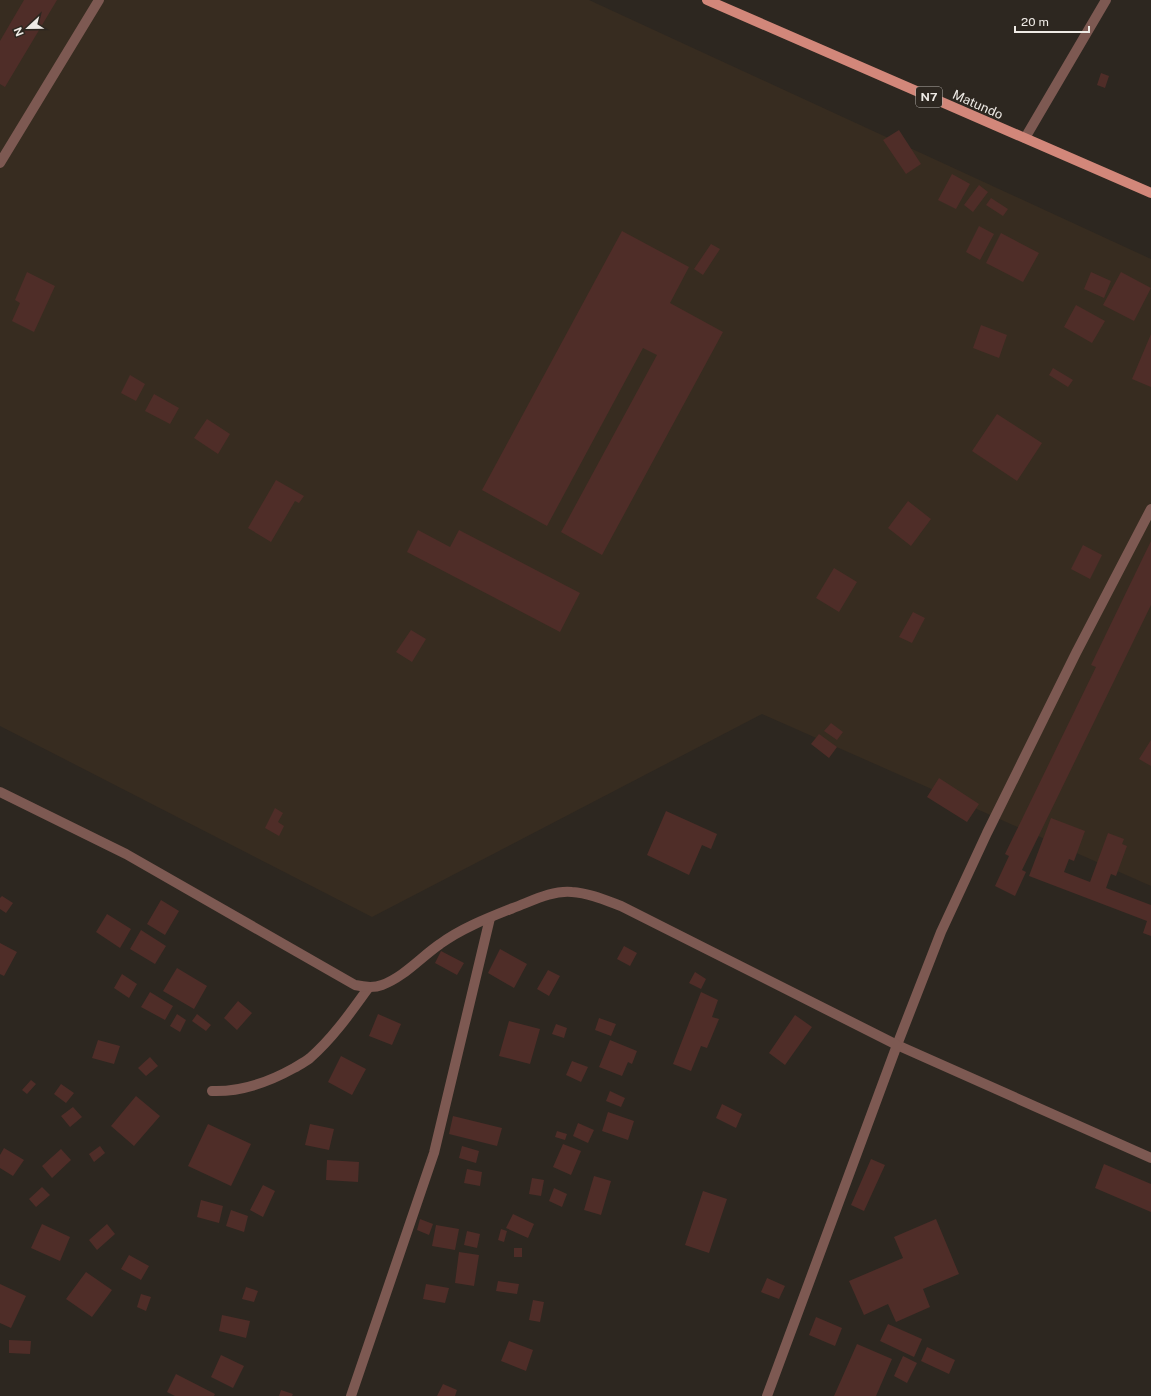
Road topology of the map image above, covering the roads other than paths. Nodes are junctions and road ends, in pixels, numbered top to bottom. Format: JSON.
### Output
{"nodes":[{"id":1,"x":100,"y":0,"type":"edge"},
{"id":2,"x":707,"y":0,"type":"edge"},
{"id":3,"x":1106,"y":0,"type":"edge"},
{"id":4,"x":1024,"y":138,"type":"junction"},
{"id":5,"x":0,"y":163,"type":"edge"},
{"id":6,"x":1151,"y":193,"type":"edge"},
{"id":7,"x":1151,"y":509,"type":"edge"},
{"id":8,"x":0,"y":792,"type":"edge"},
{"id":9,"x":490,"y":918,"type":"junction"},
{"id":10,"x":369,"y":987,"type":"junction"},
{"id":11,"x":896,"y":1045,"type":"junction"},
{"id":12,"x":212,"y":1091,"type":"dead end"},
{"id":13,"x":1151,"y":1158,"type":"edge"},
{"id":14,"x":351,"y":1396,"type":"edge"},
{"id":15,"x":767,"y":1396,"type":"edge"}],
"edges":[{"from":1,"to":5,"type":"street"},
{"from":2,"to":4,"type":"main road","name":"Matundo","number":"N7"},
{"from":3,"to":4,"type":"street"},
{"from":4,"to":6,"type":"main road","name":"Matundo","number":"N7"},
{"from":7,"to":11,"type":"street"},
{"from":8,"to":10,"type":"street"},
{"from":9,"to":10,"type":"street"},
{"from":9,"to":11,"type":"street"},
{"from":9,"to":14,"type":"street"},
{"from":10,"to":12,"type":"street"},
{"from":11,"to":13,"type":"street"},
{"from":11,"to":15,"type":"street"}]}
